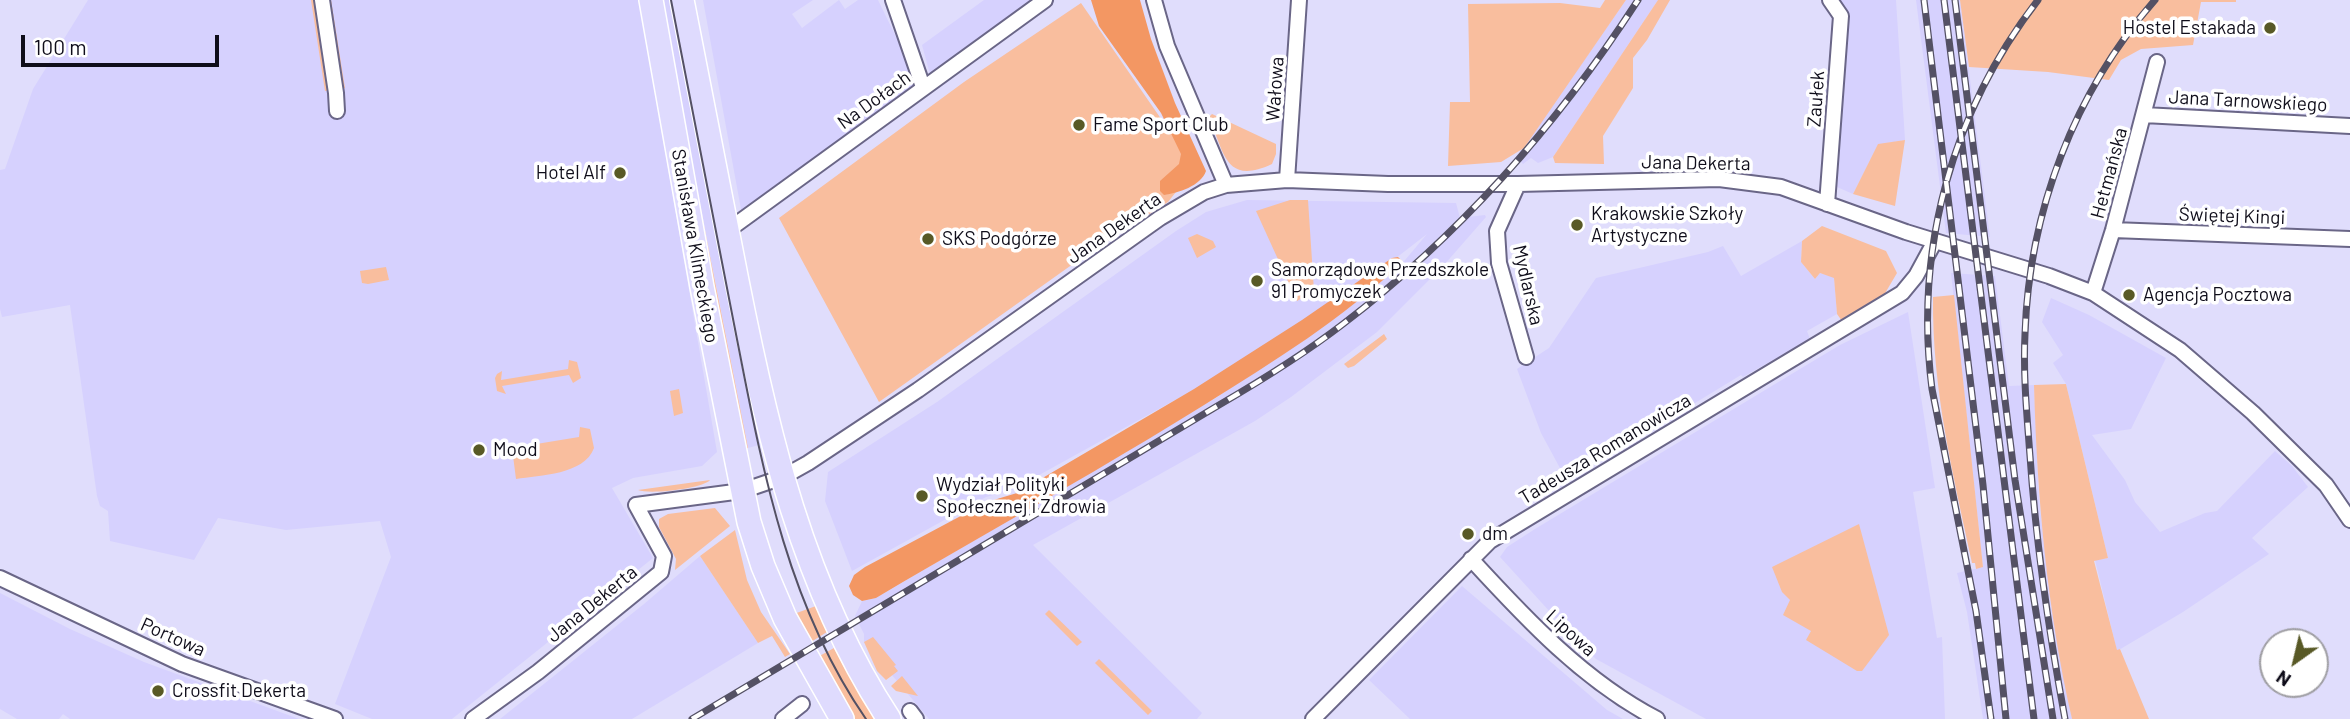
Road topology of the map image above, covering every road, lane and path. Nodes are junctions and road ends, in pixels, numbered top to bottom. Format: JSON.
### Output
{"nodes":[{"id":1,"x":322,"y":0,"type":"edge"},
{"id":2,"x":652,"y":0,"type":"edge"},
{"id":3,"x":682,"y":0,"type":"edge"},
{"id":4,"x":893,"y":0,"type":"edge"},
{"id":5,"x":1045,"y":0,"type":"edge"},
{"id":6,"x":1154,"y":0,"type":"edge"},
{"id":7,"x":1299,"y":0,"type":"edge"},
{"id":8,"x":1830,"y":0,"type":"edge"},
{"id":9,"x":2157,"y":62,"type":"dead end"},
{"id":10,"x":923,"y":87,"type":"junction"},
{"id":11,"x":337,"y":111,"type":"dead end"},
{"id":12,"x":2144,"y":115,"type":"junction"},
{"id":13,"x":2350,"y":126,"type":"edge"},
{"id":14,"x":1287,"y":180,"type":"junction"},
{"id":15,"x":1518,"y":184,"type":"junction"},
{"id":16,"x":1226,"y":185,"type":"junction"},
{"id":17,"x":1827,"y":204,"type":"junction"},
{"id":18,"x":2113,"y":230,"type":"junction"},
{"id":19,"x":727,"y":231,"type":"junction"},
{"id":20,"x":2350,"y":239,"type":"edge"},
{"id":21,"x":1935,"y":240,"type":"junction"},
{"id":22,"x":2093,"y":293,"type":"junction"},
{"id":23,"x":1526,"y":357,"type":"dead end"},
{"id":24,"x":783,"y":477,"type":"junction"},
{"id":25,"x":742,"y":491,"type":"junction"},
{"id":26,"x":2350,"y":520,"type":"edge"},
{"id":27,"x":1472,"y":559,"type":"junction"},
{"id":28,"x":0,"y":578,"type":"edge"},
{"id":29,"x":802,"y":704,"type":"dead end"},
{"id":30,"x":905,"y":716,"type":"edge"},
{"id":31,"x":334,"y":719,"type":"edge"},
{"id":32,"x":473,"y":719,"type":"edge"},
{"id":33,"x":783,"y":719,"type":"edge"},
{"id":34,"x":842,"y":719,"type":"edge"},
{"id":35,"x":1313,"y":719,"type":"edge"},
{"id":36,"x":1657,"y":719,"type":"edge"}],
"edges":[{"from":1,"to":11,"type":"street"},
{"from":2,"to":25,"type":"main road","name":"Stanisława Klimeckiego"},
{"from":3,"to":19,"type":"main road","name":"Stanisława Klimeckiego"},
{"from":4,"to":10,"type":"street"},
{"from":5,"to":10,"type":"street","name":"Na Dołach"},
{"from":6,"to":16,"type":"street"},
{"from":7,"to":14,"type":"street","name":"Wałowa"},
{"from":8,"to":17,"type":"street","name":"Zaułek"},
{"from":9,"to":12,"type":"street","name":"Hetmańska"},
{"from":10,"to":19,"type":"street","name":"Na Dołach"},
{"from":12,"to":13,"type":"street","name":"Jana Tarnowskiego"},
{"from":12,"to":18,"type":"street","name":"Hetmańska"},
{"from":14,"to":15,"type":"street","name":"Jana Dekerta"},
{"from":14,"to":16,"type":"street","name":"Jana Dekerta"},
{"from":15,"to":17,"type":"street","name":"Jana Dekerta"},
{"from":15,"to":23,"type":"street","name":"Mydlarska"},
{"from":16,"to":24,"type":"street","name":"Jana Dekerta"},
{"from":17,"to":21,"type":"street","name":"Jana Dekerta"},
{"from":18,"to":20,"type":"street","name":"Świętej Kingi"},
{"from":18,"to":22,"type":"street","name":"Hetmańska"},
{"from":19,"to":24,"type":"main road","name":"Stanisława Klimeckiego"},
{"from":21,"to":22,"type":"street","name":"Jana Dekerta"},
{"from":21,"to":27,"type":"street","name":"Tadeusza Romanowicza"},
{"from":22,"to":26,"type":"street","name":"Jana Dekerta"},
{"from":24,"to":25,"type":"street","name":"Jana Dekerta"},
{"from":24,"to":30,"type":"main road","name":"Stanisława Klimeckiego"},
{"from":25,"to":32,"type":"street","name":"Jana Dekerta"},
{"from":25,"to":34,"type":"main road","name":"Stanisława Klimeckiego"},
{"from":27,"to":35,"type":"street","name":"Tadeusza Romanowicza"},
{"from":27,"to":36,"type":"street","name":"Lipowa"},
{"from":28,"to":31,"type":"street","name":"Portowa"},
{"from":29,"to":33,"type":"street"}]}
